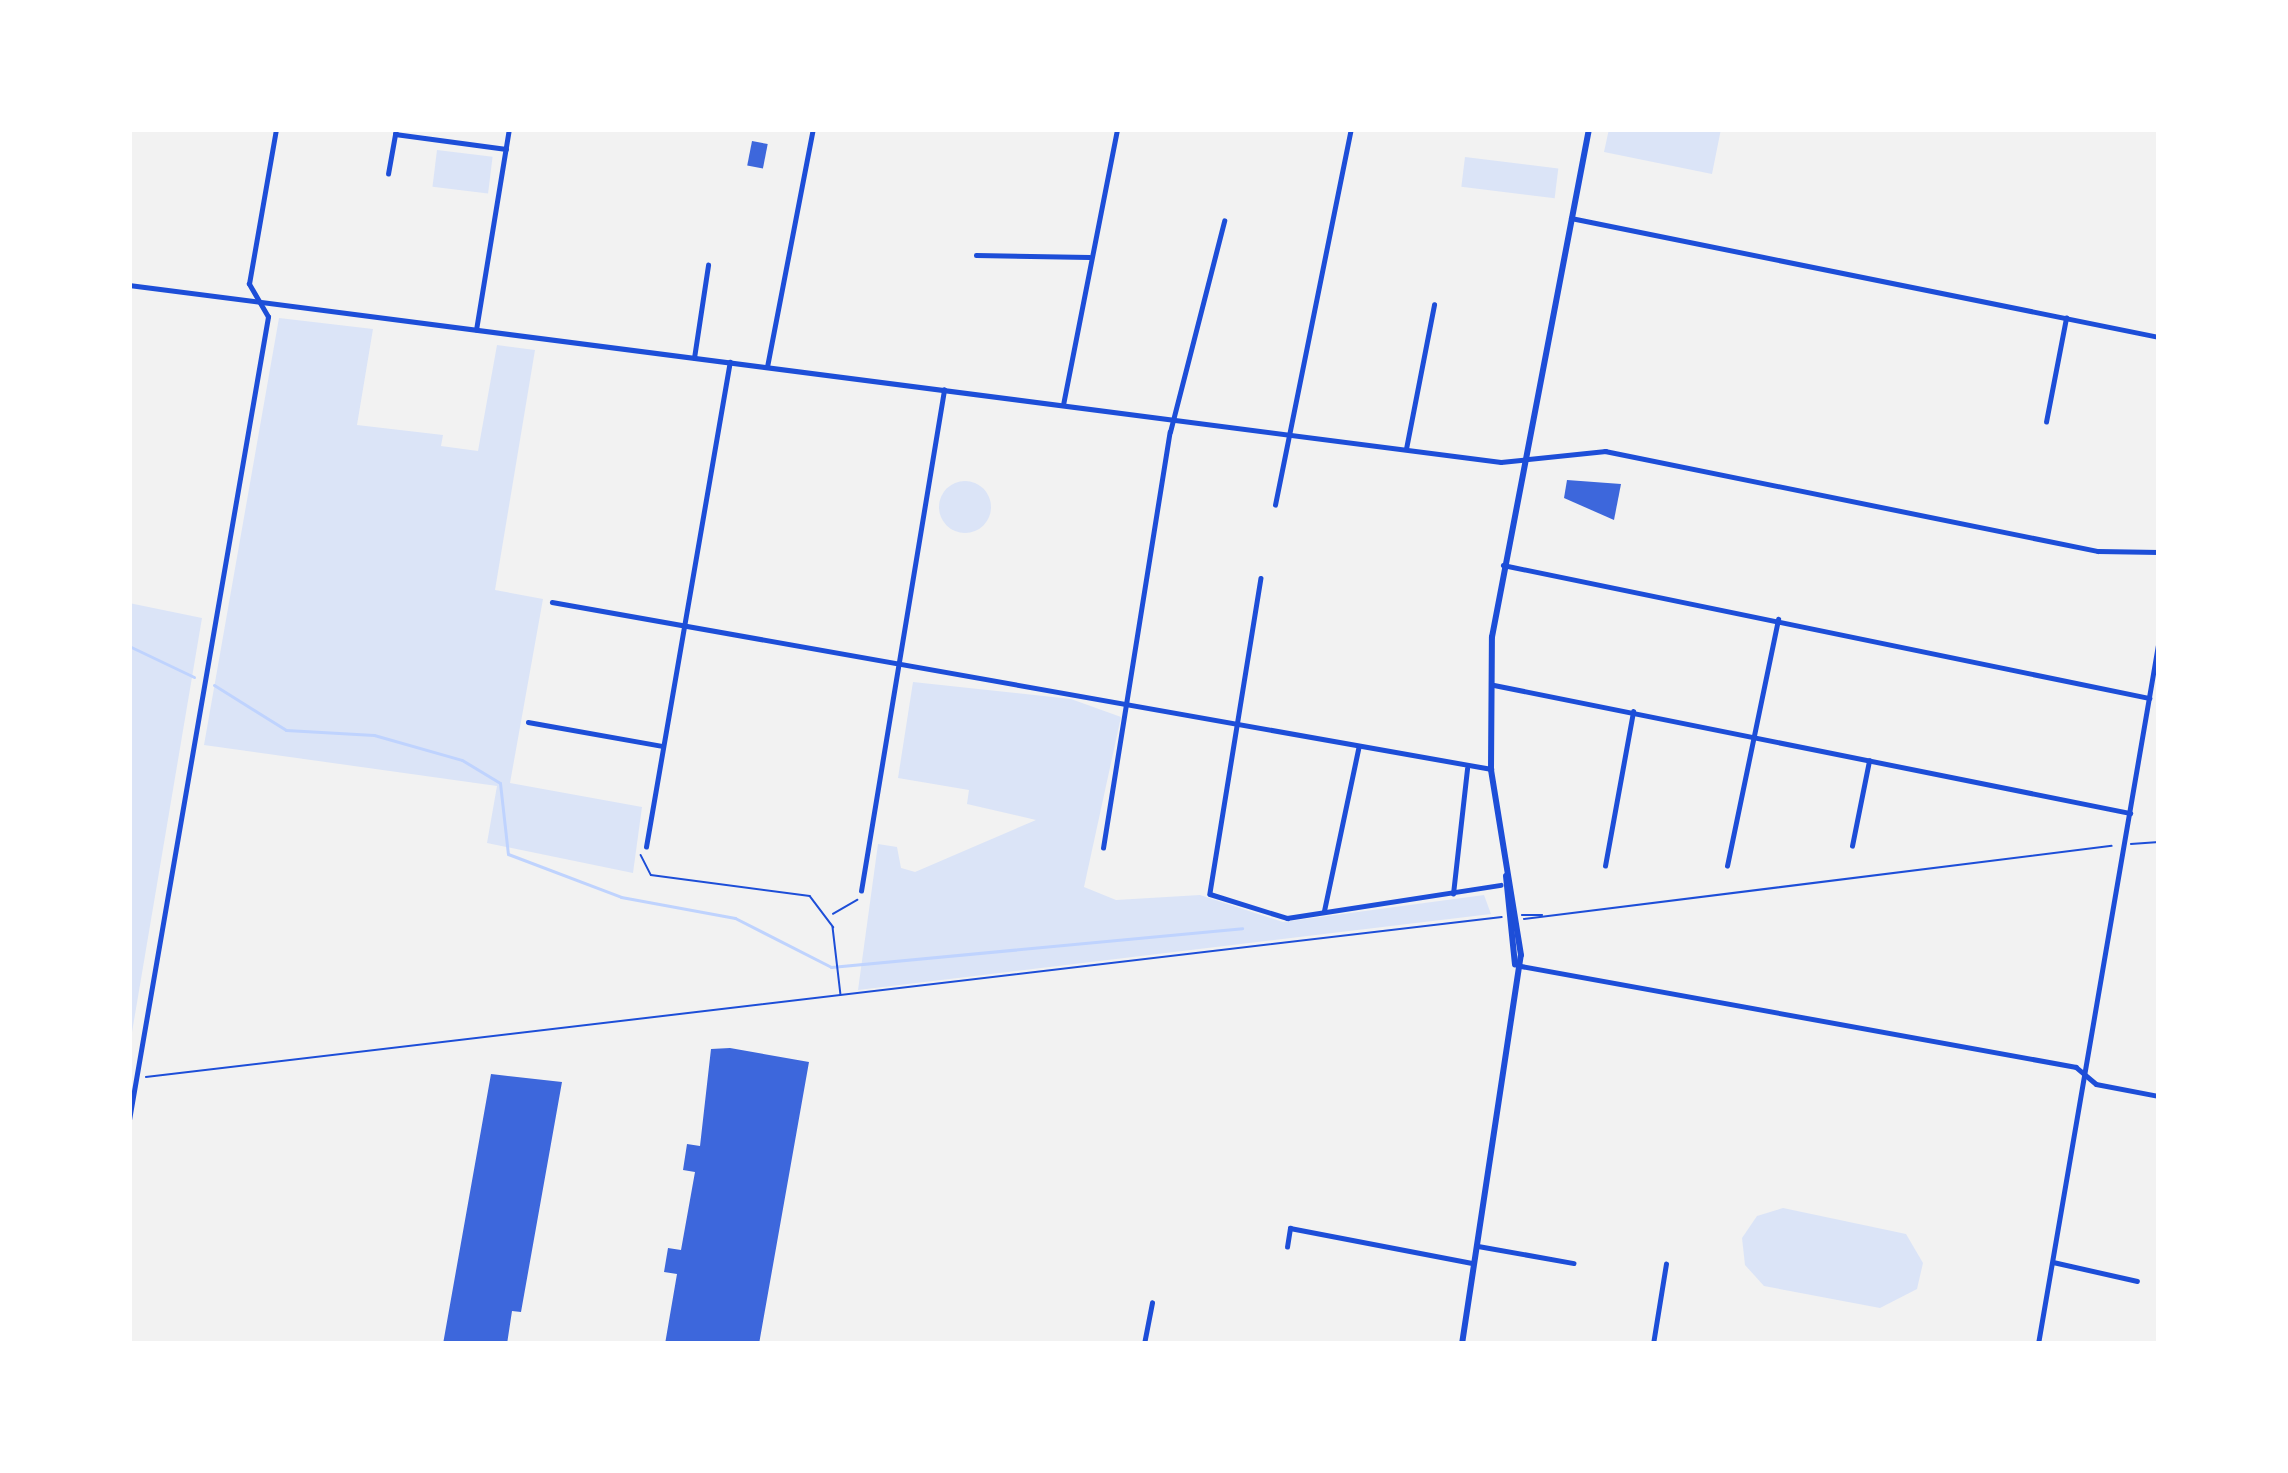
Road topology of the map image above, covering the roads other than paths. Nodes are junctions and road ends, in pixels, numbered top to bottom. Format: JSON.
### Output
{"nodes":[{"id":1,"x":276,"y":129,"type":"edge"},
{"id":2,"x":509,"y":129,"type":"edge"},
{"id":3,"x":813,"y":129,"type":"edge"},
{"id":4,"x":1118,"y":129,"type":"edge"},
{"id":5,"x":1351,"y":129,"type":"edge"},
{"id":6,"x":1589,"y":129,"type":"edge"},
{"id":7,"x":395,"y":132,"type":"edge"},
{"id":8,"x":506,"y":148,"type":"junction"},
{"id":9,"x":388,"y":174,"type":"dead end"},
{"id":10,"x":1570,"y":218,"type":"junction"},
{"id":11,"x":1224,"y":221,"type":"dead end"},
{"id":12,"x":976,"y":255,"type":"dead end"},
{"id":13,"x":1091,"y":257,"type":"junction"},
{"id":14,"x":708,"y":266,"type":"dead end"},
{"id":15,"x":129,"y":285,"type":"edge"},
{"id":16,"x":258,"y":301,"type":"junction"},
{"id":17,"x":1435,"y":304,"type":"dead end"},
{"id":18,"x":2066,"y":318,"type":"junction"},
{"id":19,"x":476,"y":330,"type":"junction"},
{"id":20,"x":2159,"y":337,"type":"edge"},
{"id":21,"x":694,"y":358,"type":"junction"},
{"id":22,"x":730,"y":362,"type":"junction"},
{"id":23,"x":767,"y":367,"type":"junction"},
{"id":24,"x":944,"y":390,"type":"junction"},
{"id":25,"x":1063,"y":405,"type":"junction"},
{"id":26,"x":1175,"y":420,"type":"junction"},
{"id":27,"x":2046,"y":422,"type":"dead end"},
{"id":28,"x":1289,"y":434,"type":"junction"},
{"id":29,"x":1406,"y":449,"type":"junction"},
{"id":30,"x":1522,"y":459,"type":"junction"},
{"id":31,"x":1275,"y":505,"type":"dead end"},
{"id":32,"x":2159,"y":552,"type":"edge"},
{"id":33,"x":1504,"y":565,"type":"junction"},
{"id":34,"x":1261,"y":578,"type":"dead end"},
{"id":35,"x":552,"y":602,"type":"dead end"},
{"id":36,"x":1778,"y":619,"type":"junction"},
{"id":37,"x":683,"y":628,"type":"junction"},
{"id":38,"x":2159,"y":640,"type":"edge"},
{"id":39,"x":899,"y":666,"type":"junction"},
{"id":40,"x":1489,"y":684,"type":"junction"},
{"id":41,"x":2150,"y":698,"type":"junction"},
{"id":42,"x":1128,"y":708,"type":"junction"},
{"id":43,"x":1633,"y":712,"type":"junction"},
{"id":44,"x":527,"y":722,"type":"dead end"},
{"id":45,"x":1238,"y":728,"type":"junction"},
{"id":46,"x":1756,"y":737,"type":"junction"},
{"id":47,"x":663,"y":746,"type":"junction"},
{"id":48,"x":1358,"y":749,"type":"junction"},
{"id":49,"x":1869,"y":761,"type":"junction"},
{"id":50,"x":1467,"y":769,"type":"junction"},
{"id":51,"x":1491,"y":769,"type":"junction"},
{"id":52,"x":2130,"y":813,"type":"junction"},
{"id":53,"x":1852,"y":846,"type":"dead end"},
{"id":54,"x":646,"y":847,"type":"road end"},
{"id":55,"x":1103,"y":848,"type":"dead end"},
{"id":56,"x":1605,"y":866,"type":"dead end"},
{"id":57,"x":1727,"y":866,"type":"dead end"},
{"id":58,"x":1506,"y":876,"type":"junction"},
{"id":59,"x":1500,"y":885,"type":"junction"},
{"id":60,"x":861,"y":891,"type":"road end"},
{"id":61,"x":1453,"y":895,"type":"junction"},
{"id":62,"x":1324,"y":911,"type":"junction"},
{"id":63,"x":1515,"y":965,"type":"junction"},
{"id":64,"x":2086,"y":1075,"type":"junction"},
{"id":65,"x":2159,"y":1096,"type":"edge"},
{"id":66,"x":129,"y":1120,"type":"edge"},
{"id":67,"x":1478,"y":1246,"type":"junction"},
{"id":68,"x":1287,"y":1247,"type":"dead end"},
{"id":69,"x":2054,"y":1262,"type":"junction"},
{"id":70,"x":1475,"y":1263,"type":"junction"},
{"id":71,"x":1573,"y":1263,"type":"dead end"},
{"id":72,"x":1666,"y":1264,"type":"dead end"},
{"id":73,"x":2137,"y":1281,"type":"dead end"},
{"id":74,"x":1152,"y":1304,"type":"dead end"},
{"id":75,"x":1144,"y":1344,"type":"edge"},
{"id":76,"x":1462,"y":1344,"type":"edge"},
{"id":77,"x":1653,"y":1344,"type":"edge"},
{"id":78,"x":2038,"y":1344,"type":"edge"}],
"edges":[{"from":1,"to":16,"type":"street"},
{"from":2,"to":8,"type":"street"},
{"from":3,"to":23,"type":"street"},
{"from":4,"to":13,"type":"street"},
{"from":5,"to":28,"type":"street"},
{"from":6,"to":10,"type":"main road"},
{"from":7,"to":8,"type":"street"},
{"from":7,"to":9,"type":"street"},
{"from":8,"to":19,"type":"street"},
{"from":10,"to":18,"type":"street"},
{"from":10,"to":30,"type":"main road"},
{"from":11,"to":26,"type":"street"},
{"from":12,"to":13,"type":"street"},
{"from":13,"to":25,"type":"street"},
{"from":14,"to":21,"type":"street"},
{"from":15,"to":16,"type":"street"},
{"from":16,"to":19,"type":"street"},
{"from":16,"to":66,"type":"street"},
{"from":17,"to":29,"type":"street"},
{"from":18,"to":20,"type":"street"},
{"from":18,"to":27,"type":"street"},
{"from":19,"to":21,"type":"street"},
{"from":21,"to":22,"type":"street"},
{"from":22,"to":23,"type":"street"},
{"from":22,"to":37,"type":"street"},
{"from":23,"to":24,"type":"street"},
{"from":24,"to":25,"type":"street"},
{"from":24,"to":39,"type":"street"},
{"from":25,"to":26,"type":"street"},
{"from":26,"to":28,"type":"street"},
{"from":26,"to":42,"type":"street"},
{"from":28,"to":29,"type":"street"},
{"from":28,"to":31,"type":"street"},
{"from":29,"to":30,"type":"street"},
{"from":30,"to":32,"type":"street"},
{"from":30,"to":33,"type":"main road"},
{"from":33,"to":36,"type":"street"},
{"from":33,"to":40,"type":"main road"},
{"from":34,"to":45,"type":"street"},
{"from":35,"to":37,"type":"street"},
{"from":36,"to":41,"type":"street"},
{"from":36,"to":46,"type":"street"},
{"from":37,"to":39,"type":"street"},
{"from":37,"to":47,"type":"street"},
{"from":38,"to":41,"type":"street"},
{"from":39,"to":42,"type":"street"},
{"from":39,"to":60,"type":"street"},
{"from":40,"to":43,"type":"street"},
{"from":40,"to":51,"type":"main road"},
{"from":41,"to":52,"type":"street"},
{"from":42,"to":45,"type":"street"},
{"from":42,"to":55,"type":"street"},
{"from":43,"to":46,"type":"street"},
{"from":43,"to":56,"type":"street"},
{"from":44,"to":47,"type":"street"},
{"from":45,"to":48,"type":"street"},
{"from":45,"to":62,"type":"street"},
{"from":46,"to":49,"type":"street"},
{"from":46,"to":57,"type":"street"},
{"from":47,"to":54,"type":"street"},
{"from":48,"to":50,"type":"street"},
{"from":48,"to":62,"type":"street"},
{"from":49,"to":52,"type":"street"},
{"from":49,"to":53,"type":"street"},
{"from":50,"to":51,"type":"street"},
{"from":50,"to":61,"type":"street"},
{"from":51,"to":58,"type":"main road"},
{"from":52,"to":64,"type":"street"},
{"from":58,"to":59,"type":"main road"},
{"from":58,"to":63,"type":"main road"},
{"from":59,"to":61,"type":"street"},
{"from":59,"to":63,"type":"main road"},
{"from":61,"to":62,"type":"street"},
{"from":63,"to":64,"type":"street"},
{"from":63,"to":67,"type":"main road"},
{"from":64,"to":65,"type":"street"},
{"from":64,"to":69,"type":"street"},
{"from":67,"to":70,"type":"main road"},
{"from":67,"to":71,"type":"street"},
{"from":68,"to":70,"type":"street"},
{"from":69,"to":73,"type":"street"},
{"from":69,"to":78,"type":"street"},
{"from":70,"to":76,"type":"main road"},
{"from":72,"to":77,"type":"street"},
{"from":74,"to":75,"type":"street"}]}
